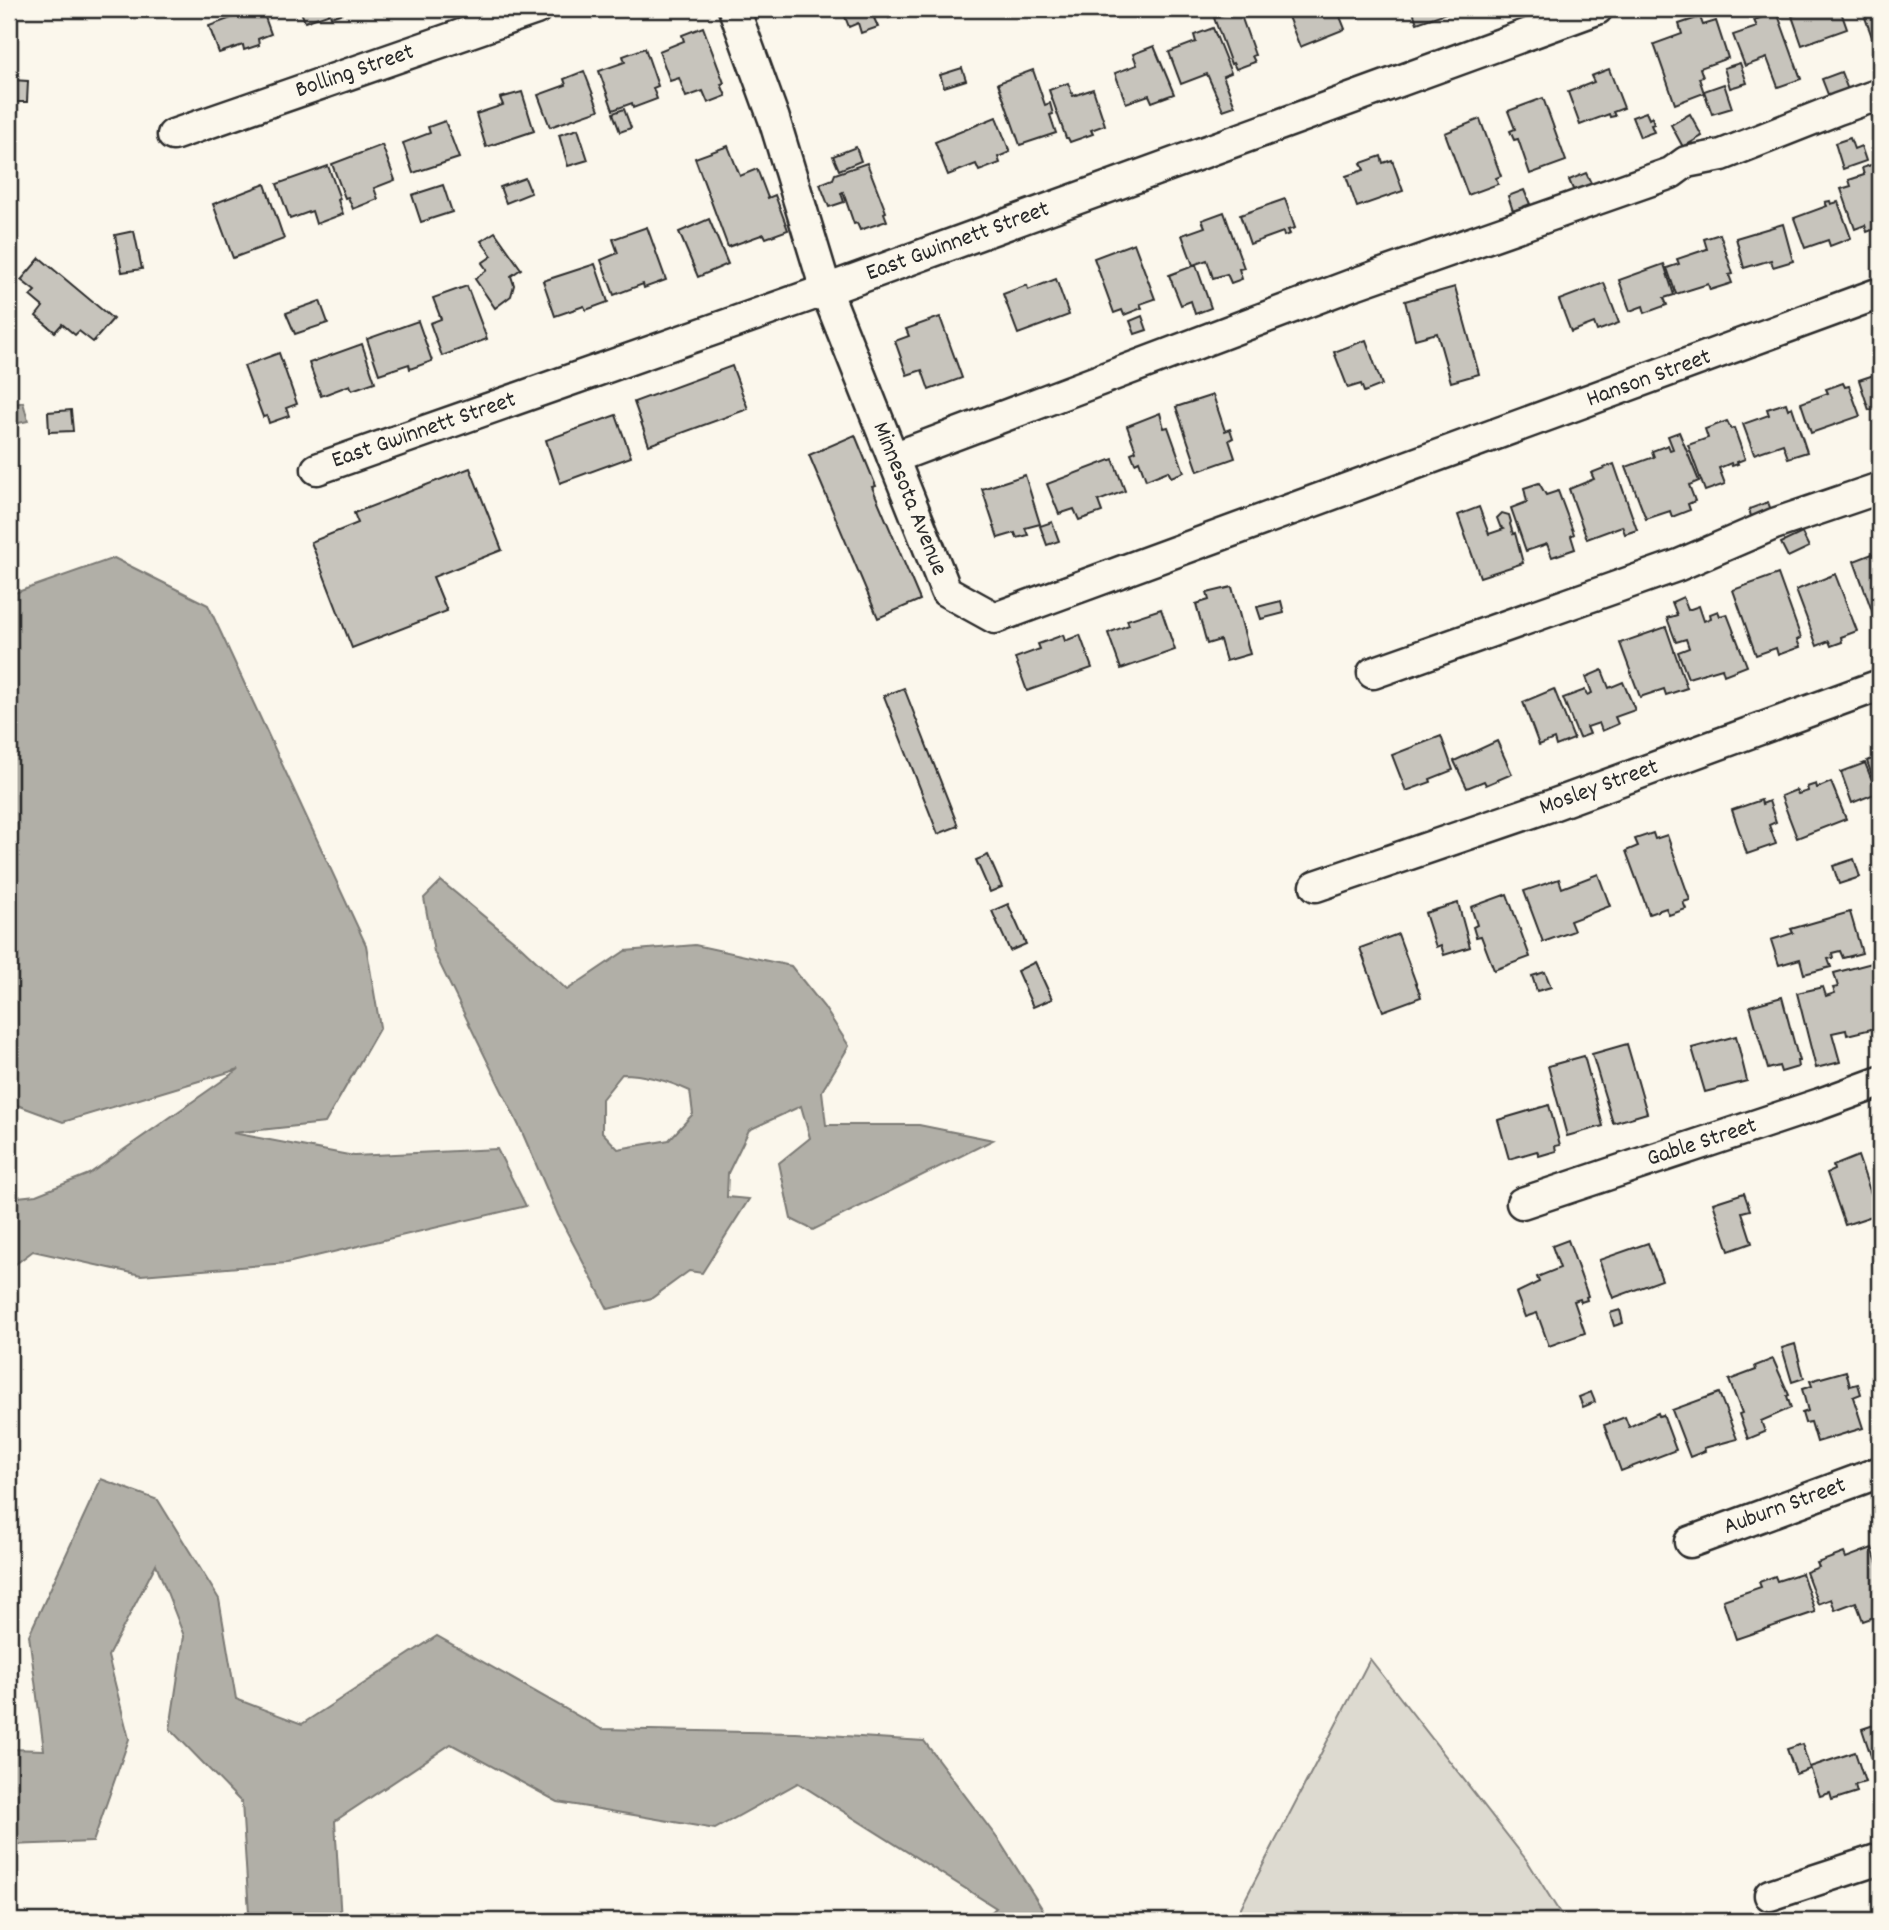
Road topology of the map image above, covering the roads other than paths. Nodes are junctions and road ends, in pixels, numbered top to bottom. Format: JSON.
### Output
{"nodes":[{"id":1,"x":536,"y":9,"type":"edge"},
{"id":2,"x":734,"y":9,"type":"edge"},
{"id":3,"x":1597,"y":9,"type":"edge"},
{"id":4,"x":1880,"y":94,"type":"edge"},
{"id":5,"x":173,"y":135,"type":"dead end"},
{"id":6,"x":826,"y":290,"type":"junction"},
{"id":7,"x":1880,"y":293,"type":"edge"},
{"id":8,"x":893,"y":458,"type":"junction"},
{"id":9,"x":1417,"y":463,"type":"joint"},
{"id":10,"x":317,"y":469,"type":"dead end"},
{"id":11,"x":1880,"y":488,"type":"edge"},
{"id":12,"x":1373,"y":673,"type":"dead end"},
{"id":13,"x":1880,"y":685,"type":"edge"},
{"id":14,"x":1316,"y":886,"type":"dead end"},
{"id":15,"x":1880,"y":1082,"type":"edge"},
{"id":16,"x":1522,"y":1203,"type":"dead end"},
{"id":17,"x":1880,"y":1472,"type":"edge"},
{"id":18,"x":1690,"y":1542,"type":"dead end"},
{"id":19,"x":1880,"y":1859,"type":"edge"},
{"id":20,"x":1770,"y":1895,"type":"dead end"}],
"edges":[{"from":1,"to":5,"type":"street","name":"Bolling Street"},
{"from":2,"to":6,"type":"street","name":"Minnesota Avenue"},
{"from":3,"to":6,"type":"street","name":"East Gwinnett Street"},
{"from":4,"to":8,"type":"street"},
{"from":6,"to":8,"type":"street","name":"Minnesota Avenue"},
{"from":6,"to":10,"type":"street","name":"East Gwinnett Street"},
{"from":7,"to":9,"type":"street","name":"Hanson Street"},
{"from":8,"to":9,"type":"street","name":"Minnesota Avenue"},
{"from":11,"to":12,"type":"street"},
{"from":13,"to":14,"type":"street","name":"Mosley Street"},
{"from":15,"to":16,"type":"street","name":"Gable Street"},
{"from":17,"to":18,"type":"street","name":"Auburn Street"},
{"from":19,"to":20,"type":"street"}]}
